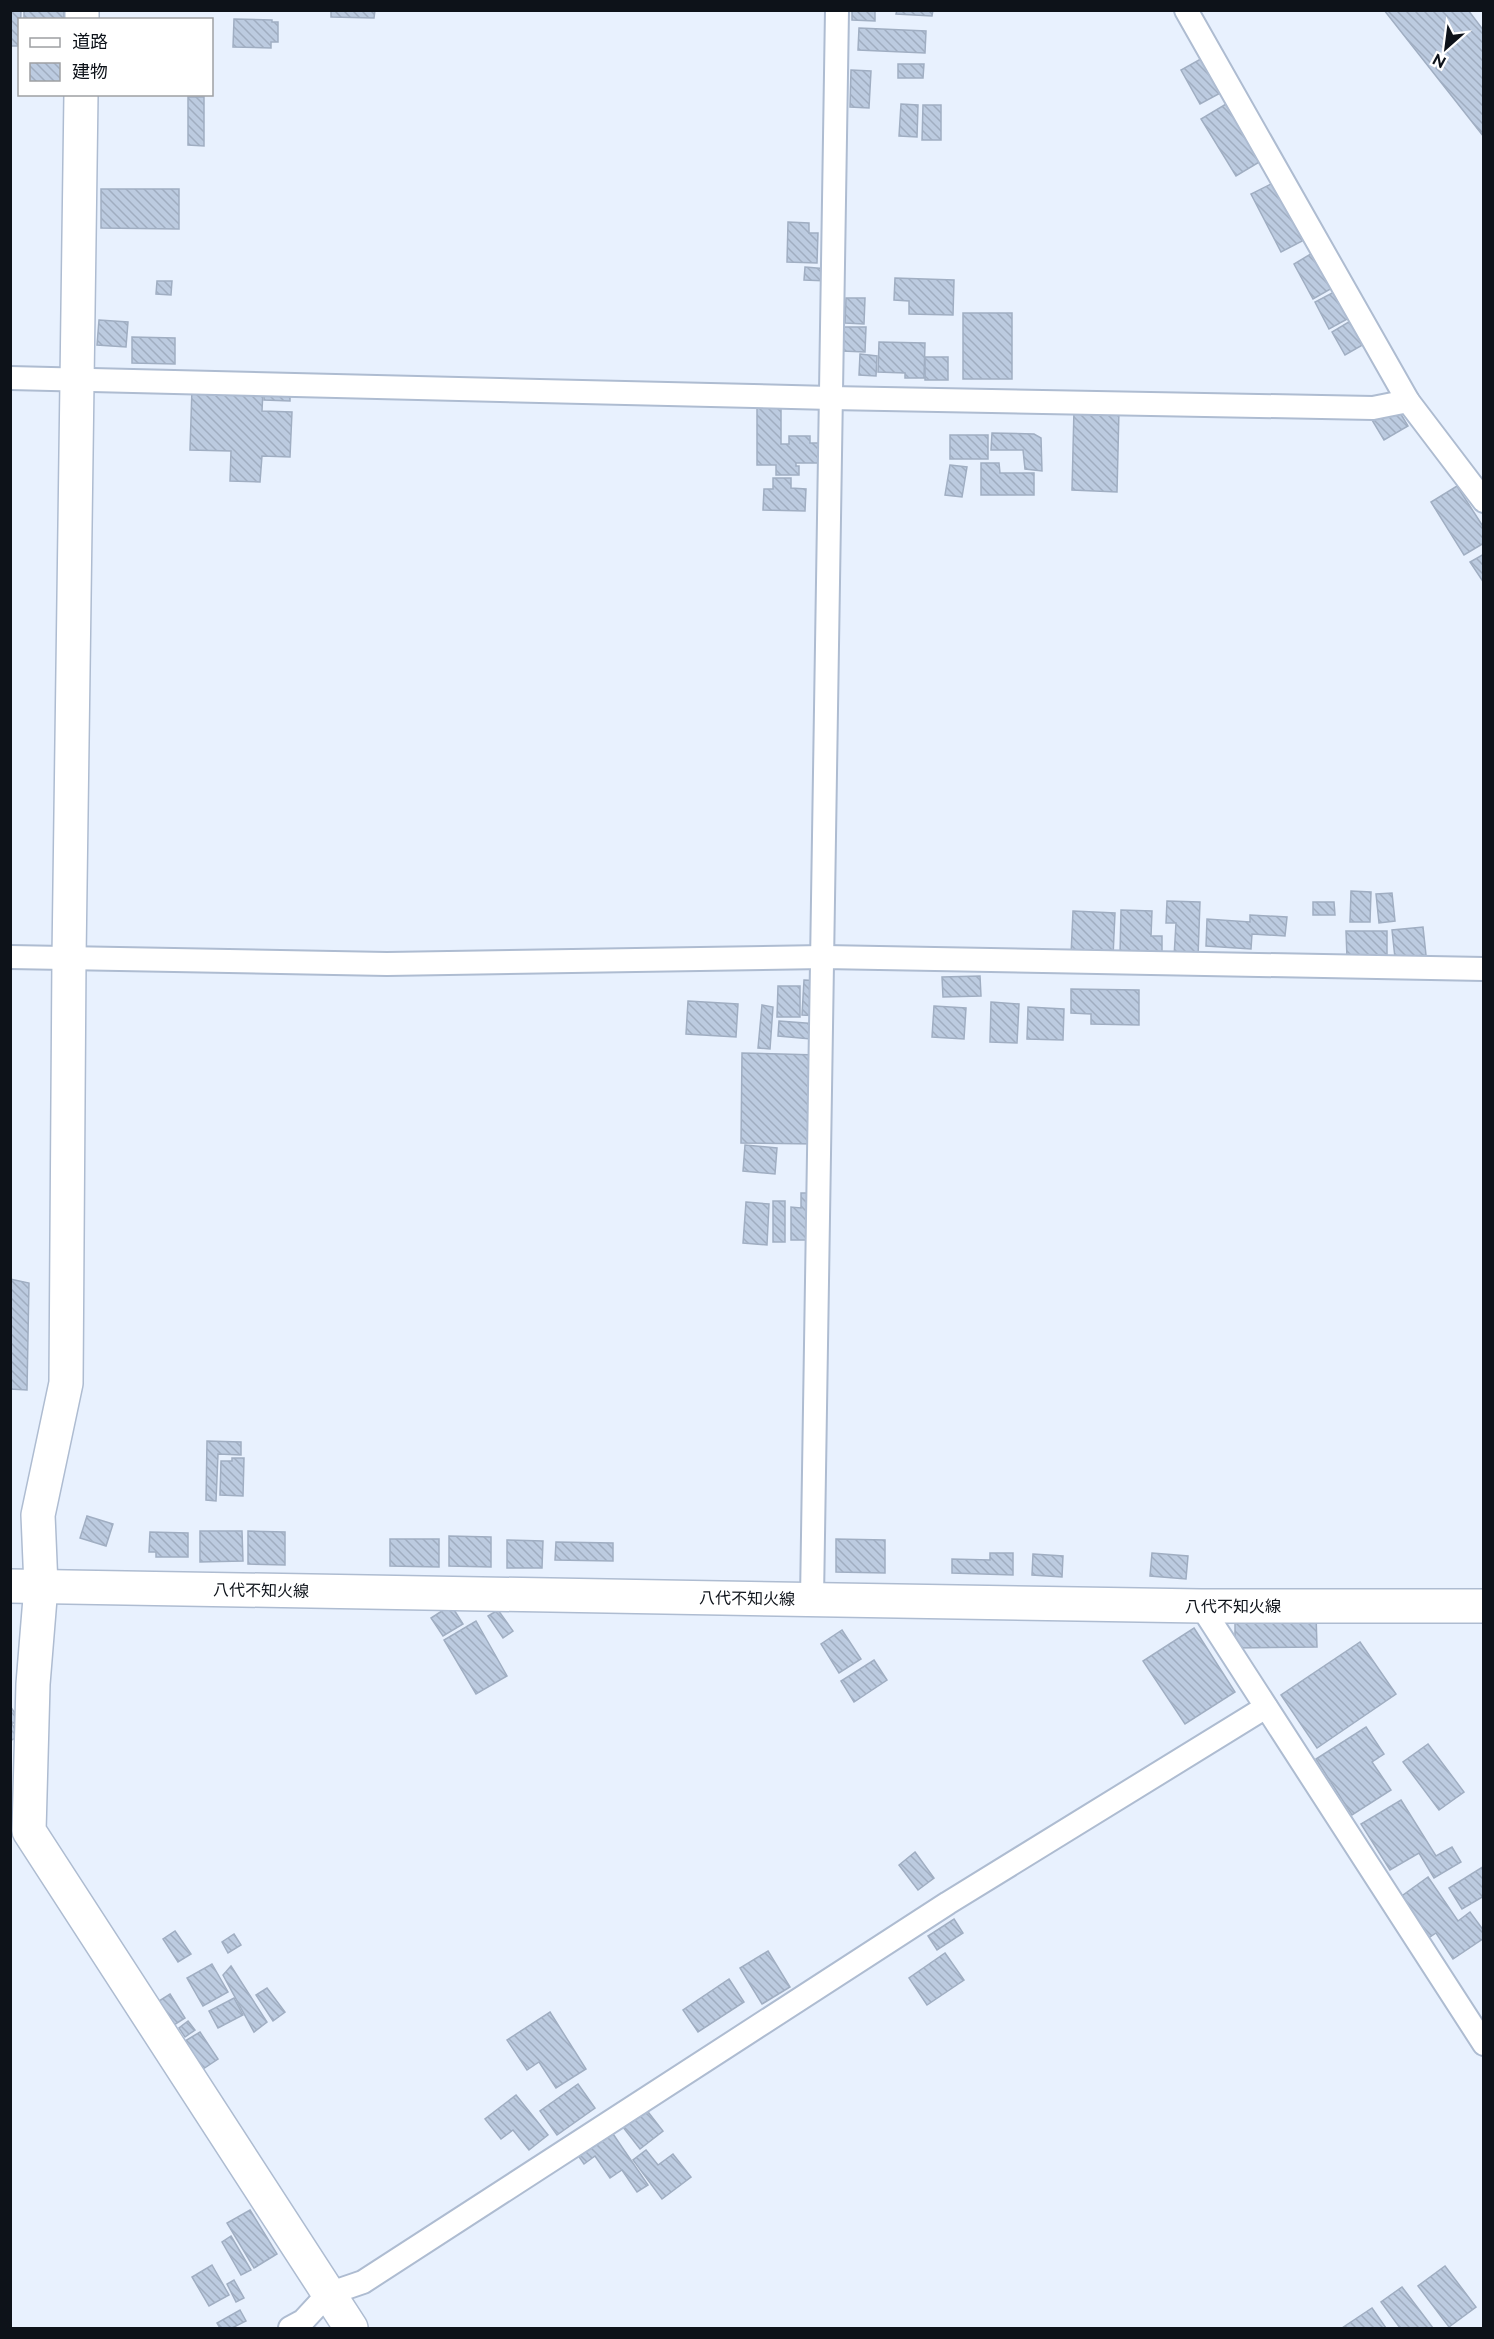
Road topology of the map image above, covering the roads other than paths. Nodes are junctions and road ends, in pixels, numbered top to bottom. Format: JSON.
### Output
{"nodes":[{"id":1,"x":837,"y":10,"type":"edge"},
{"id":2,"x":1186,"y":11,"type":"edge"},
{"id":3,"x":81,"y":96,"type":"edge"},
{"id":4,"x":10,"y":378,"type":"edge"},
{"id":5,"x":78,"y":379,"type":"junction"},
{"id":6,"x":831,"y":398,"type":"junction"},
{"id":7,"x":1408,"y":401,"type":"junction"},
{"id":8,"x":1482,"y":493,"type":"edge"},
{"id":9,"x":10,"y":957,"type":"edge"},
{"id":10,"x":824,"y":957,"type":"junction"},
{"id":11,"x":69,"y":958,"type":"junction"},
{"id":12,"x":1484,"y":969,"type":"edge"},
{"id":13,"x":26,"y":1586,"type":"edge"},
{"id":14,"x":812,"y":1599,"type":"junction"},
{"id":15,"x":1201,"y":1606,"type":"junction"},
{"id":16,"x":1484,"y":1606,"type":"edge"},
{"id":17,"x":1266,"y":1707,"type":"junction"},
{"id":18,"x":1484,"y":2044,"type":"edge"},
{"id":19,"x":328,"y":2294,"type":"junction"},
{"id":20,"x":290,"y":2328,"type":"edge"},
{"id":21,"x":351,"y":2328,"type":"edge"}],
"edges":[{"from":1,"to":6,"type":"street"},
{"from":2,"to":7,"type":"street"},
{"from":3,"to":5,"type":"main road"},
{"from":4,"to":5,"type":"street"},
{"from":5,"to":6,"type":"street"},
{"from":5,"to":11,"type":"main road"},
{"from":6,"to":7,"type":"street"},
{"from":6,"to":10,"type":"street"},
{"from":7,"to":8,"type":"street"},
{"from":9,"to":11,"type":"street"},
{"from":10,"to":11,"type":"street"},
{"from":10,"to":12,"type":"street"},
{"from":10,"to":14,"type":"street"},
{"from":11,"to":13,"type":"main road"},
{"from":13,"to":14,"type":"main road","name":"八代不知火線"},
{"from":13,"to":19,"type":"main road"},
{"from":14,"to":15,"type":"main road","name":"八代不知火線"},
{"from":15,"to":16,"type":"main road","name":"八代不知火線"},
{"from":15,"to":17,"type":"street"},
{"from":17,"to":18,"type":"street"},
{"from":17,"to":19,"type":"street"},
{"from":19,"to":20,"type":"street"},
{"from":19,"to":21,"type":"main road"}]}
